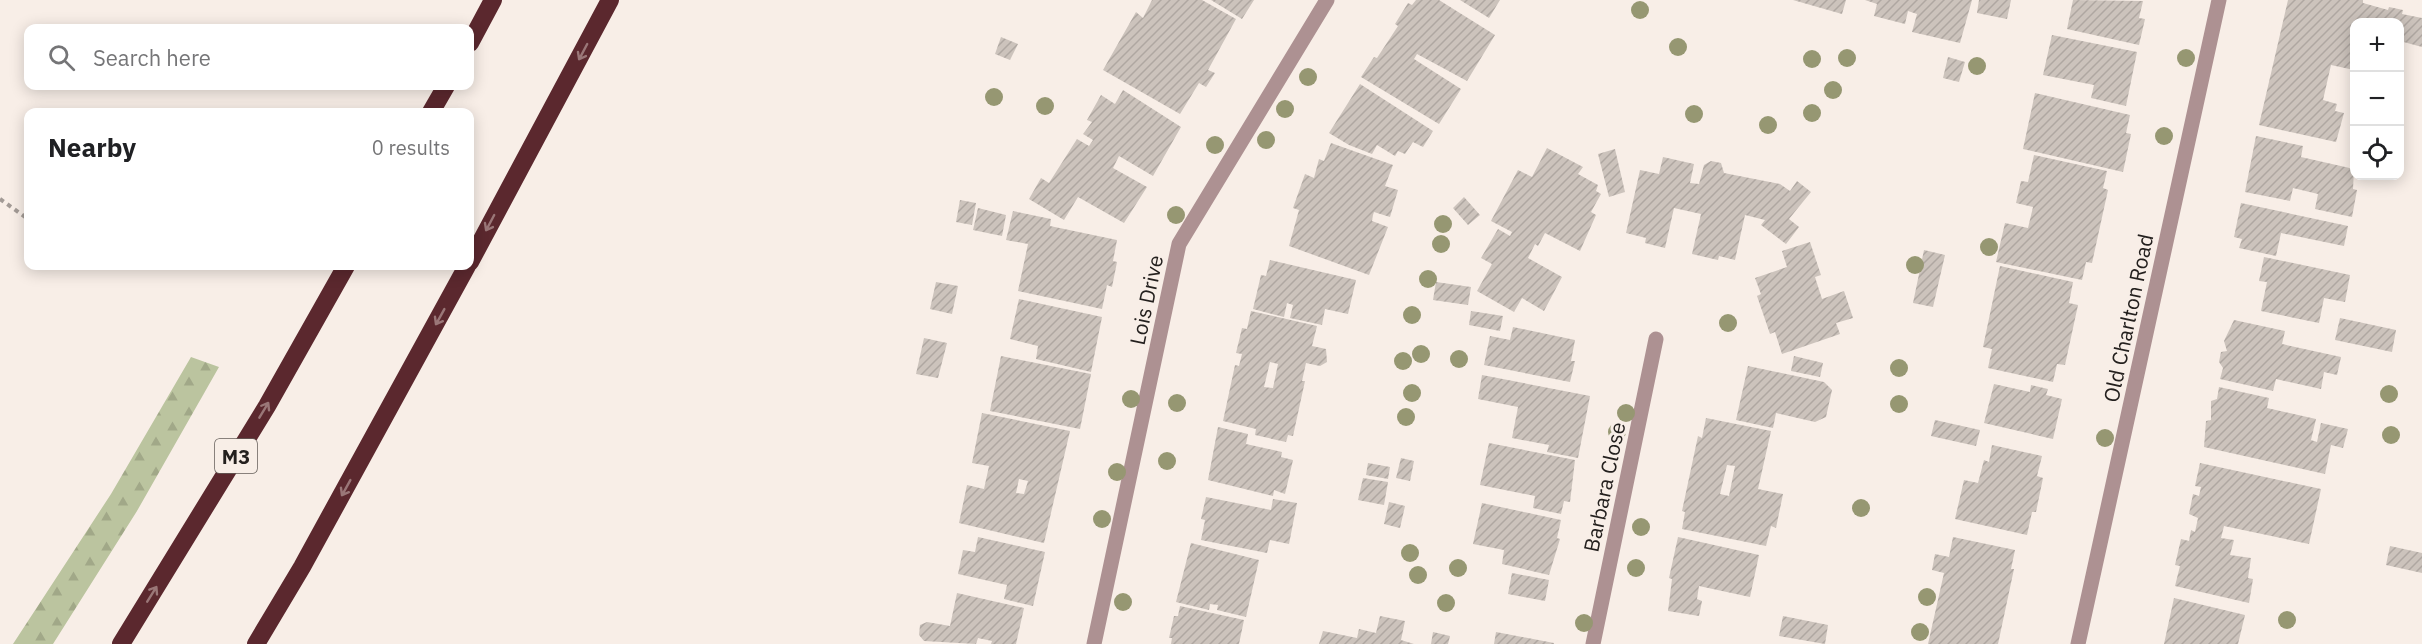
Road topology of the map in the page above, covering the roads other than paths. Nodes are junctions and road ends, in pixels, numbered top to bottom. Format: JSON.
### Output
{"nodes":[{"id":1,"x":493,"y":0,"type":"edge"},
{"id":2,"x":610,"y":0,"type":"edge"},
{"id":3,"x":1327,"y":0,"type":"edge"},
{"id":4,"x":2219,"y":0,"type":"edge"},
{"id":5,"x":474,"y":36,"type":"edge"},
{"id":6,"x":444,"y":90,"type":"edge"},
{"id":7,"x":433,"y":108,"type":"edge"},
{"id":8,"x":474,"y":255,"type":"edge"},
{"id":9,"x":344,"y":270,"type":"edge"},
{"id":10,"x":466,"y":270,"type":"edge"},
{"id":11,"x":1656,"y":339,"type":"dead end"},
{"id":12,"x":121,"y":644,"type":"edge"},
{"id":13,"x":256,"y":644,"type":"edge"},
{"id":14,"x":1094,"y":644,"type":"edge"},
{"id":15,"x":1593,"y":644,"type":"edge"},
{"id":16,"x":2078,"y":644,"type":"edge"}],
"edges":[{"from":1,"to":5,"type":"highway"},
{"from":2,"to":8,"type":"highway","one_way":true},
{"from":3,"to":14,"type":"street","name":"Lois Drive"},
{"from":4,"to":16,"type":"street","name":"Old Charlton Road"},
{"from":6,"to":7,"type":"highway"},
{"from":12,"to":9,"type":"highway","number":"M3","one_way":true},
{"from":10,"to":13,"type":"highway","one_way":true},
{"from":11,"to":15,"type":"street","name":"Barbara Close"}]}
